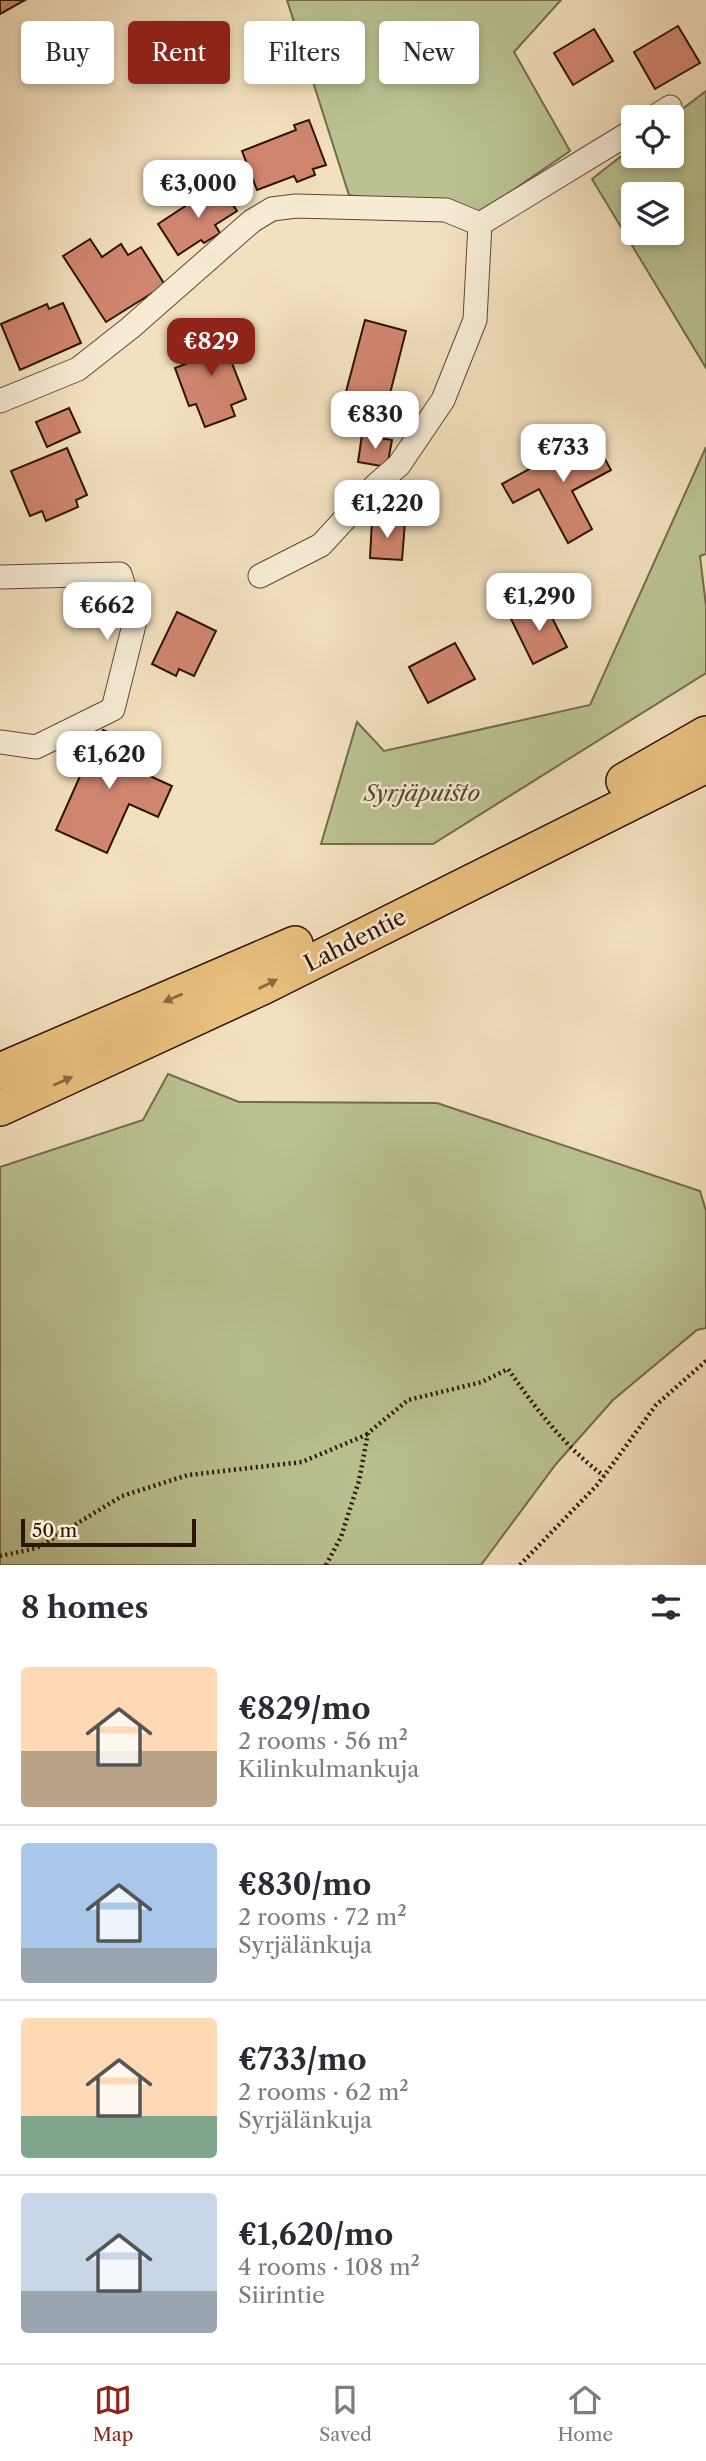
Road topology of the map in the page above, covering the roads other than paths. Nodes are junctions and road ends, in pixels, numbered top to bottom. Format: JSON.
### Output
{"nodes":[{"id":1,"x":621,"y":138,"type":"edge"},
{"id":2,"x":480,"y":224,"type":"junction"},
{"id":3,"x":0,"y":401,"type":"edge"},
{"id":4,"x":260,"y":576,"type":"dead end"},
{"id":5,"x":0,"y":577,"type":"edge"},
{"id":6,"x":706,"y":734,"type":"edge"},
{"id":7,"x":0,"y":742,"type":"edge"},
{"id":8,"x":706,"y":765,"type":"edge"},
{"id":9,"x":0,"y":1071,"type":"edge"},
{"id":10,"x":0,"y":1108,"type":"edge"}],
"edges":[{"from":1,"to":2,"type":"street"},
{"from":2,"to":3,"type":"street"},
{"from":2,"to":4,"type":"street"},
{"from":5,"to":7,"type":"street"},
{"from":6,"to":9,"type":"main road","name":"Lahdentie","one_way":true},
{"from":10,"to":8,"type":"main road","name":"Lahdentie","one_way":true}]}
